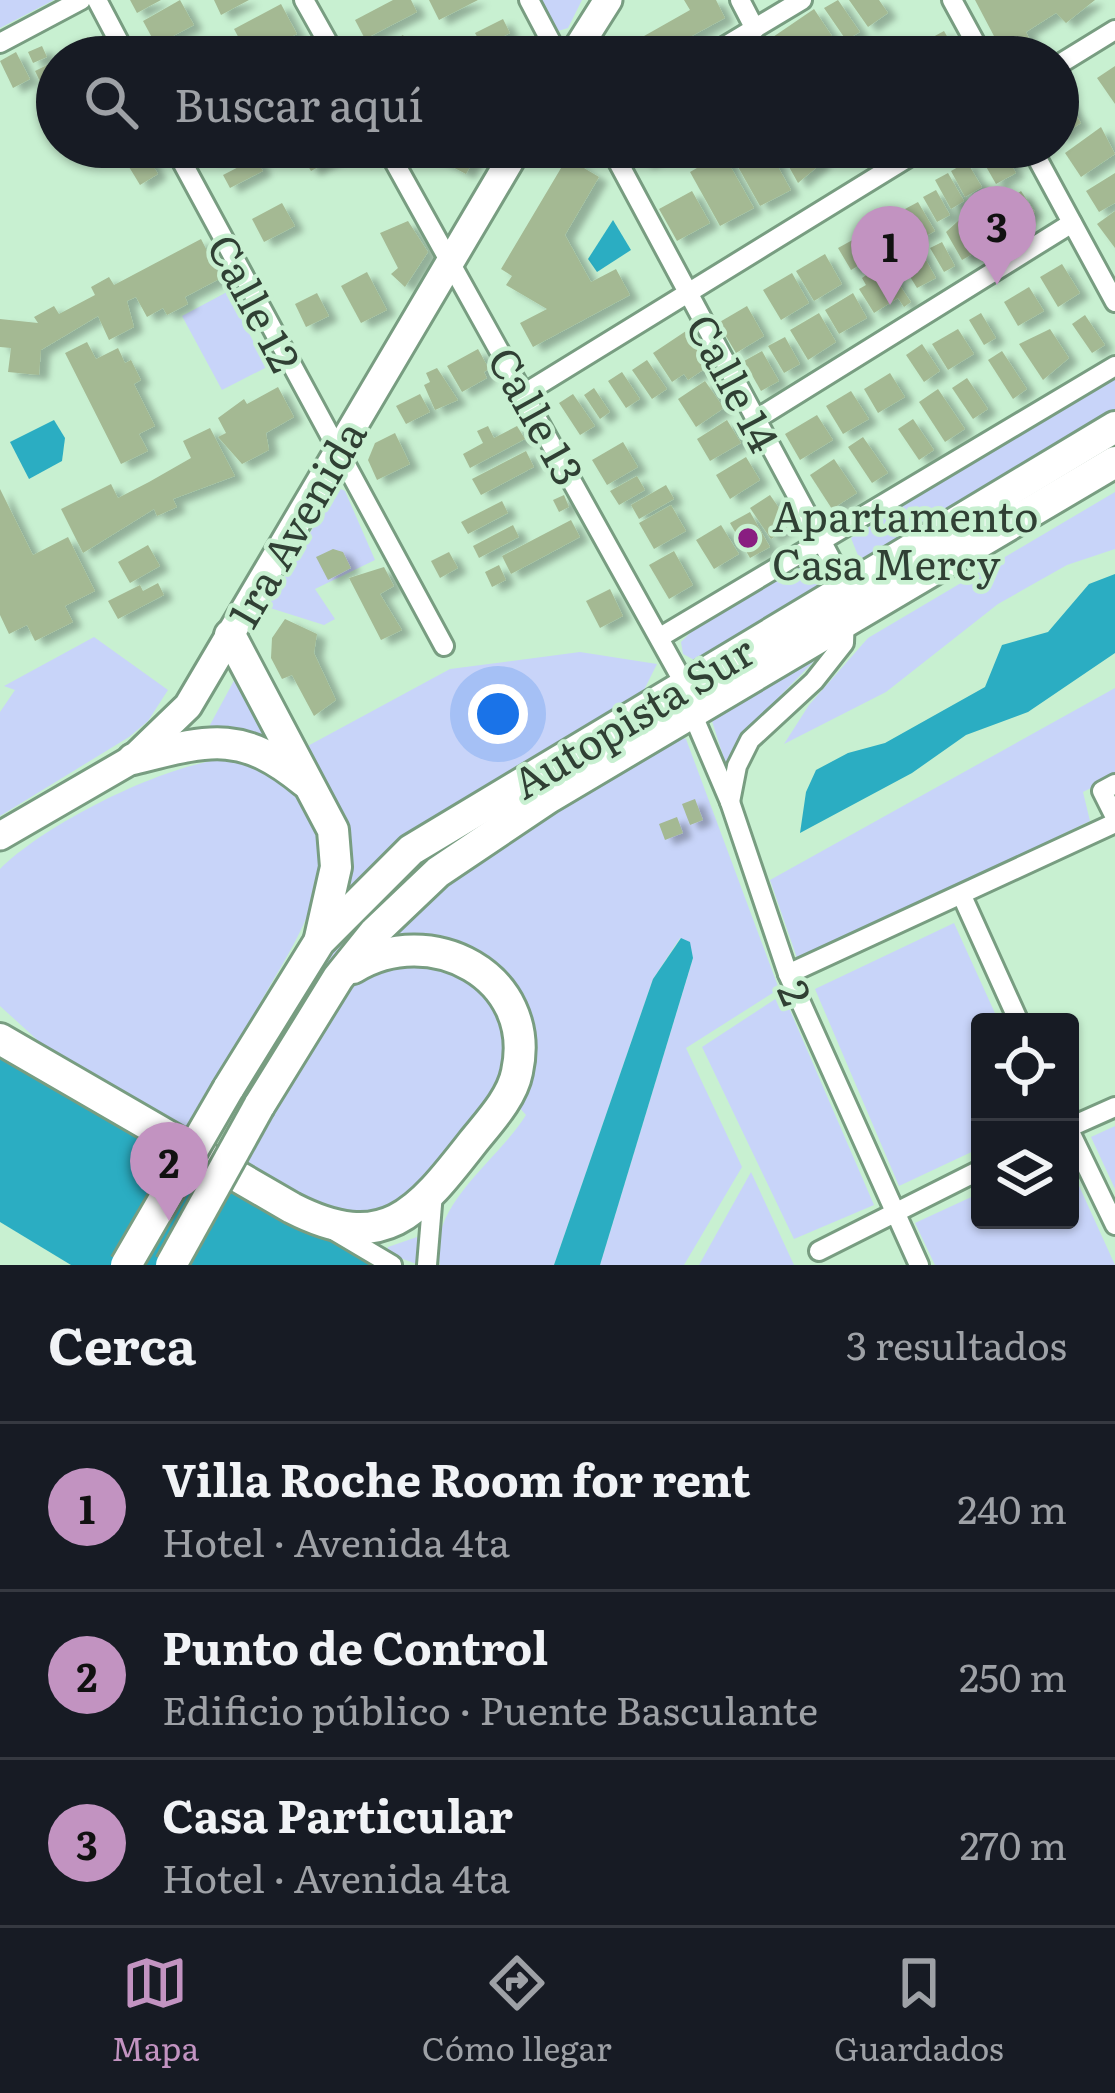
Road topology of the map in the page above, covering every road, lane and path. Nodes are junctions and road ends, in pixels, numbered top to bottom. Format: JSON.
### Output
{"nodes":[{"id":1,"x":81,"y":0,"type":"edge"},
{"id":2,"x":97,"y":0,"type":"edge"},
{"id":3,"x":304,"y":0,"type":"edge"},
{"id":4,"x":529,"y":0,"type":"edge"},
{"id":5,"x":608,"y":0,"type":"edge"},
{"id":6,"x":740,"y":0,"type":"edge"},
{"id":7,"x":802,"y":0,"type":"edge"},
{"id":8,"x":952,"y":0,"type":"edge"},
{"id":9,"x":754,"y":29,"type":"junction"},
{"id":10,"x":1115,"y":30,"type":"edge"},
{"id":11,"x":116,"y":36,"type":"edge"},
{"id":12,"x":324,"y":36,"type":"edge"},
{"id":13,"x":549,"y":36,"type":"edge"},
{"id":14,"x":585,"y":36,"type":"edge"},
{"id":15,"x":742,"y":36,"type":"edge"},
{"id":16,"x":972,"y":36,"type":"edge"},
{"id":17,"x":0,"y":43,"type":"edge"},
{"id":18,"x":1079,"y":51,"type":"edge"},
{"id":19,"x":185,"y":168,"type":"edge"},
{"id":20,"x":398,"y":168,"type":"edge"},
{"id":21,"x":505,"y":168,"type":"edge"},
{"id":22,"x":621,"y":168,"type":"edge"},
{"id":23,"x":892,"y":168,"type":"edge"},
{"id":24,"x":1042,"y":168,"type":"edge"},
{"id":25,"x":1072,"y":224,"type":"junction"},
{"id":26,"x":449,"y":261,"type":"junction"},
{"id":27,"x":688,"y":296,"type":"junction"},
{"id":28,"x":1115,"y":302,"type":"edge"},
{"id":29,"x":1115,"y":366,"type":"edge"},
{"id":30,"x":526,"y":392,"type":"junction"},
{"id":31,"x":755,"y":420,"type":"junction"},
{"id":32,"x":1115,"y":428,"type":"edge"},
{"id":33,"x":335,"y":451,"type":"junction"},
{"id":34,"x":1115,"y":462,"type":"edge"},
{"id":35,"x":824,"y":544,"type":"junction"},
{"id":36,"x":846,"y":587,"type":"junction"},
{"id":37,"x":847,"y":619,"type":"junction"},
{"id":38,"x":230,"y":635,"type":"junction"},
{"id":39,"x":662,"y":637,"type":"junction"},
{"id":40,"x":444,"y":646,"type":"dead end"},
{"id":41,"x":689,"y":699,"type":"junction"},
{"id":42,"x":133,"y":759,"type":"junction"},
{"id":43,"x":1109,"y":787,"type":"edge"},
{"id":44,"x":315,"y":790,"type":"junction"},
{"id":45,"x":730,"y":802,"type":"junction"},
{"id":46,"x":1115,"y":820,"type":"edge"},
{"id":47,"x":2,"y":833,"type":"edge"},
{"id":48,"x":962,"y":896,"type":"junction"},
{"id":49,"x":319,"y":943,"type":"junction"},
{"id":50,"x":788,"y":974,"type":"junction"},
{"id":51,"x":338,"y":978,"type":"junction"},
{"id":52,"x":1015,"y":1013,"type":"edge"},
{"id":53,"x":4,"y":1038,"type":"edge"},
{"id":54,"x":252,"y":1050,"type":"junction"},
{"id":55,"x":282,"y":1068,"type":"junction"},
{"id":56,"x":1115,"y":1107,"type":"edge"},
{"id":57,"x":1079,"y":1125,"type":"edge"},
{"id":58,"x":1079,"y":1149,"type":"edge"},
{"id":59,"x":971,"y":1174,"type":"edge"},
{"id":60,"x":433,"y":1193,"type":"junction"},
{"id":61,"x":894,"y":1211,"type":"junction"},
{"id":62,"x":324,"y":1224,"type":"junction"},
{"id":63,"x":1115,"y":1225,"type":"edge"},
{"id":64,"x":819,"y":1251,"type":"dead end"},
{"id":65,"x":126,"y":1265,"type":"edge"},
{"id":66,"x":171,"y":1265,"type":"edge"},
{"id":67,"x":392,"y":1265,"type":"edge"},
{"id":68,"x":428,"y":1265,"type":"edge"},
{"id":69,"x":919,"y":1265,"type":"edge"}],
"edges":[{"from":1,"to":17,"type":"street"},
{"from":2,"to":11,"type":"street"},
{"from":3,"to":12,"type":"street"},
{"from":4,"to":13,"type":"street"},
{"from":5,"to":14,"type":"main road"},
{"from":6,"to":9,"type":"street"},
{"from":7,"to":9,"type":"street"},
{"from":8,"to":16,"type":"street"},
{"from":9,"to":15,"type":"street"},
{"from":10,"to":18,"type":"street"},
{"from":19,"to":33,"type":"street","name":"Calle 12"},
{"from":20,"to":26,"type":"street","name":"Calle 13"},
{"from":21,"to":26,"type":"main road","name":"1ra Avenida"},
{"from":22,"to":27,"type":"street","name":"Calle 14"},
{"from":23,"to":27,"type":"street"},
{"from":24,"to":25,"type":"street"},
{"from":25,"to":28,"type":"street"},
{"from":25,"to":31,"type":"street"},
{"from":26,"to":30,"type":"street","name":"Calle 13"},
{"from":26,"to":33,"type":"main road","name":"1ra Avenida"},
{"from":27,"to":30,"type":"street"},
{"from":27,"to":31,"type":"street","name":"Calle 14"},
{"from":29,"to":35,"type":"street"},
{"from":30,"to":39,"type":"street","name":"Calle 13"},
{"from":31,"to":35,"type":"street","name":"Calle 14"},
{"from":32,"to":36,"type":"highway","name":"Autopista Sur"},
{"from":33,"to":38,"type":"main road","name":"1ra Avenida"},
{"from":33,"to":40,"type":"street","name":"Calle 12"},
{"from":34,"to":37,"type":"highway","name":"Autopista Sur"},
{"from":35,"to":36,"type":"street","name":"Calle 14"},
{"from":35,"to":39,"type":"street"},
{"from":36,"to":37,"type":"street","name":"Calle 14"},
{"from":36,"to":41,"type":"highway","name":"Autopista Sur"},
{"from":37,"to":41,"type":"highway","name":"Autopista Sur"},
{"from":37,"to":45,"type":"street"},
{"from":38,"to":42,"type":"main road","name":"1ra Avenida"},
{"from":38,"to":44,"type":"highway"},
{"from":39,"to":41,"type":"street","name":"Calle 13"},
{"from":41,"to":45,"type":"street","name":"2"},
{"from":41,"to":49,"type":"highway","name":"Autopista Sur"},
{"from":41,"to":51,"type":"highway","name":"Autopista Sur"},
{"from":42,"to":44,"type":"highway"},
{"from":42,"to":47,"type":"main road","name":"1ra Avenida"},
{"from":43,"to":46,"type":"street"},
{"from":44,"to":49,"type":"highway"},
{"from":45,"to":50,"type":"street","name":"2"},
{"from":46,"to":48,"type":"street"},
{"from":48,"to":50,"type":"street"},
{"from":48,"to":52,"type":"street"},
{"from":49,"to":54,"type":"highway","name":"Autopista Sur"},
{"from":50,"to":61,"type":"street","name":"2"},
{"from":51,"to":55,"type":"highway","name":"Autopista Sur"},
{"from":51,"to":60,"type":"highway"},
{"from":53,"to":62,"type":"highway"},
{"from":54,"to":55,"type":"highway"},
{"from":54,"to":65,"type":"highway","name":"Autopista Sur","bridge":true},
{"from":55,"to":66,"type":"highway","name":"Autopista Sur","bridge":true},
{"from":56,"to":57,"type":"street"},
{"from":58,"to":63,"type":"street"},
{"from":59,"to":61,"type":"street"},
{"from":60,"to":62,"type":"highway"},
{"from":60,"to":68,"type":"street"},
{"from":61,"to":64,"type":"street"},
{"from":61,"to":69,"type":"street","name":"2"},
{"from":62,"to":67,"type":"street"}]}
